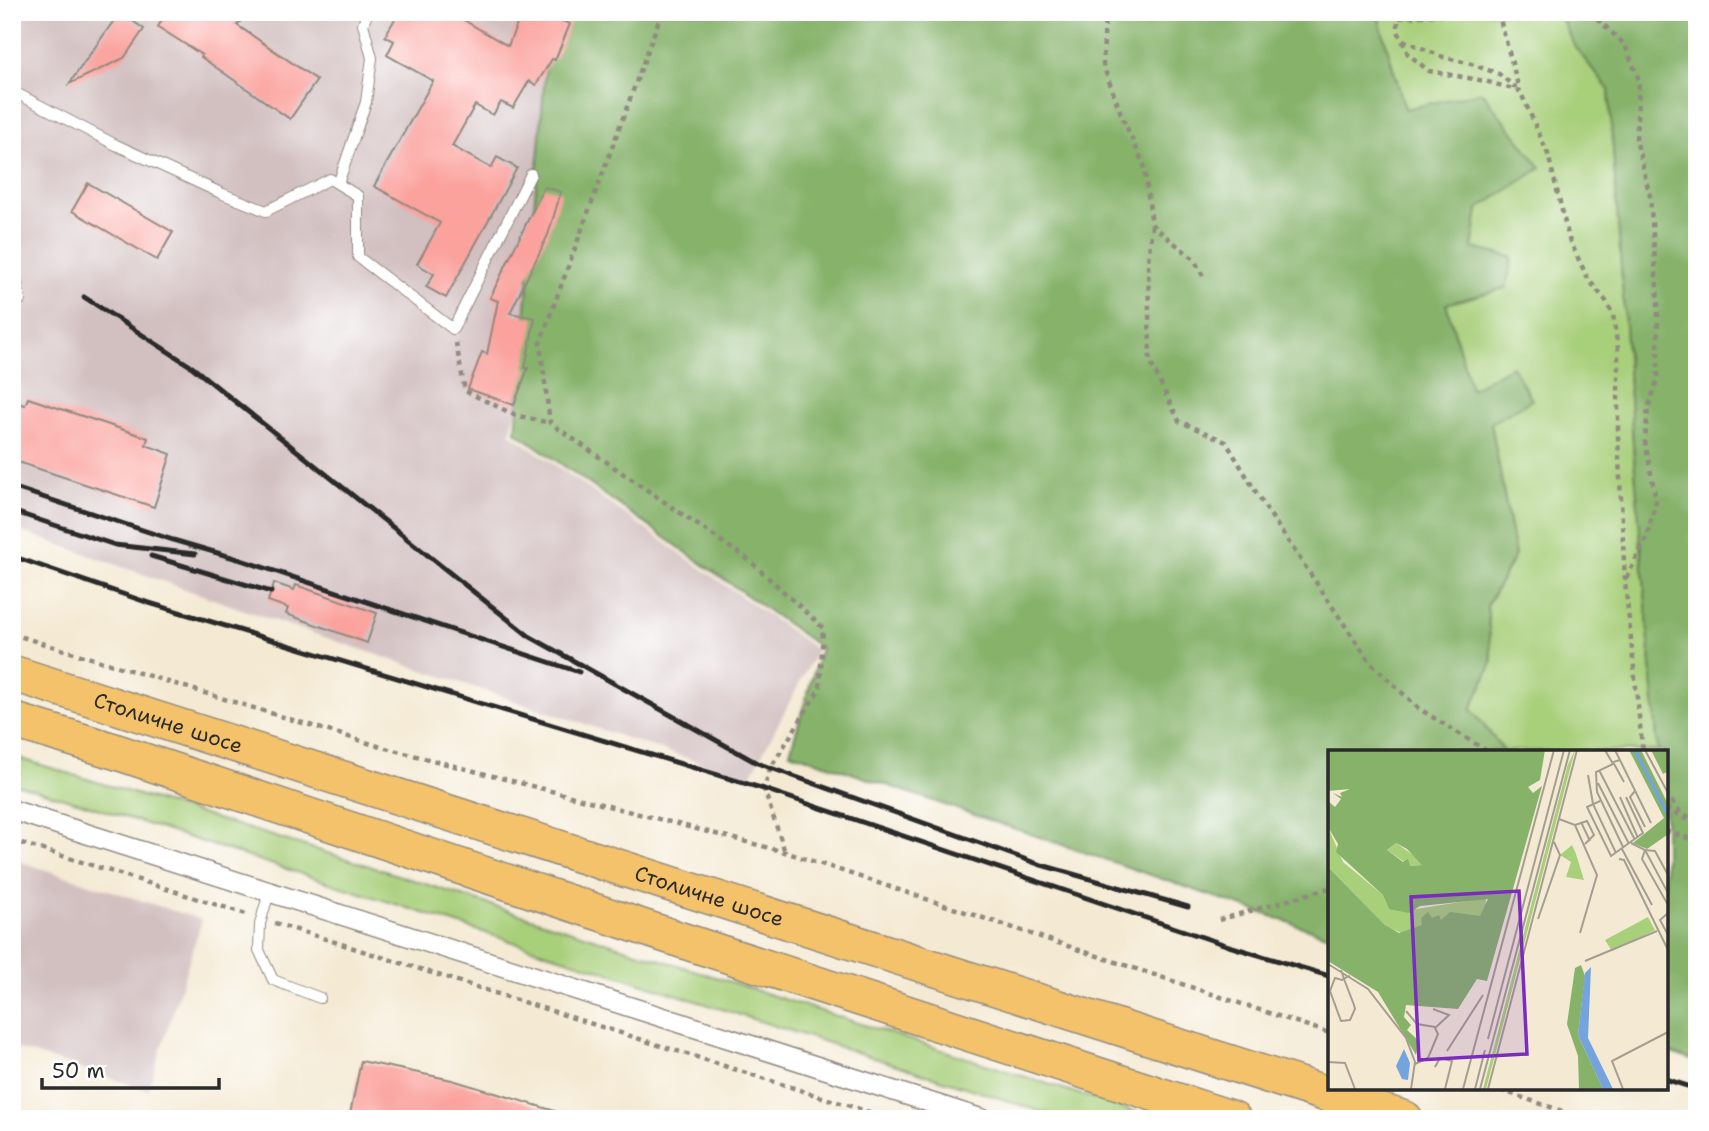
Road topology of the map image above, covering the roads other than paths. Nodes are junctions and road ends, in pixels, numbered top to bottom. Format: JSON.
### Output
{"nodes":[{"id":1,"x":368,"y":12,"type":"edge"},
{"id":2,"x":12,"y":91,"type":"edge"},
{"id":3,"x":531,"y":174,"type":"dead end"},
{"id":4,"x":338,"y":184,"type":"junction"},
{"id":5,"x":12,"y":256,"type":"edge"},
{"id":6,"x":12,"y":306,"type":"edge"},
{"id":7,"x":12,"y":673,"type":"edge"},
{"id":8,"x":12,"y":720,"type":"edge"},
{"id":9,"x":12,"y":810,"type":"edge"},
{"id":10,"x":269,"y":892,"type":"junction"},
{"id":11,"x":320,"y":998,"type":"dead end"},
{"id":12,"x":982,"y":1119,"type":"edge"},
{"id":13,"x":1233,"y":1119,"type":"edge"},
{"id":14,"x":1405,"y":1119,"type":"edge"}],
"edges":[{"from":1,"to":4,"type":"lane"},
{"from":2,"to":4,"type":"lane"},
{"from":3,"to":4,"type":"lane"},
{"from":5,"to":6,"type":"lane"},
{"from":7,"to":14,"type":"highway","name":"Столичне шосе"},
{"from":8,"to":13,"type":"highway","name":"Столичне шосе"},
{"from":9,"to":10,"type":"street"},
{"from":10,"to":11,"type":"lane"},
{"from":10,"to":12,"type":"street"}]}
